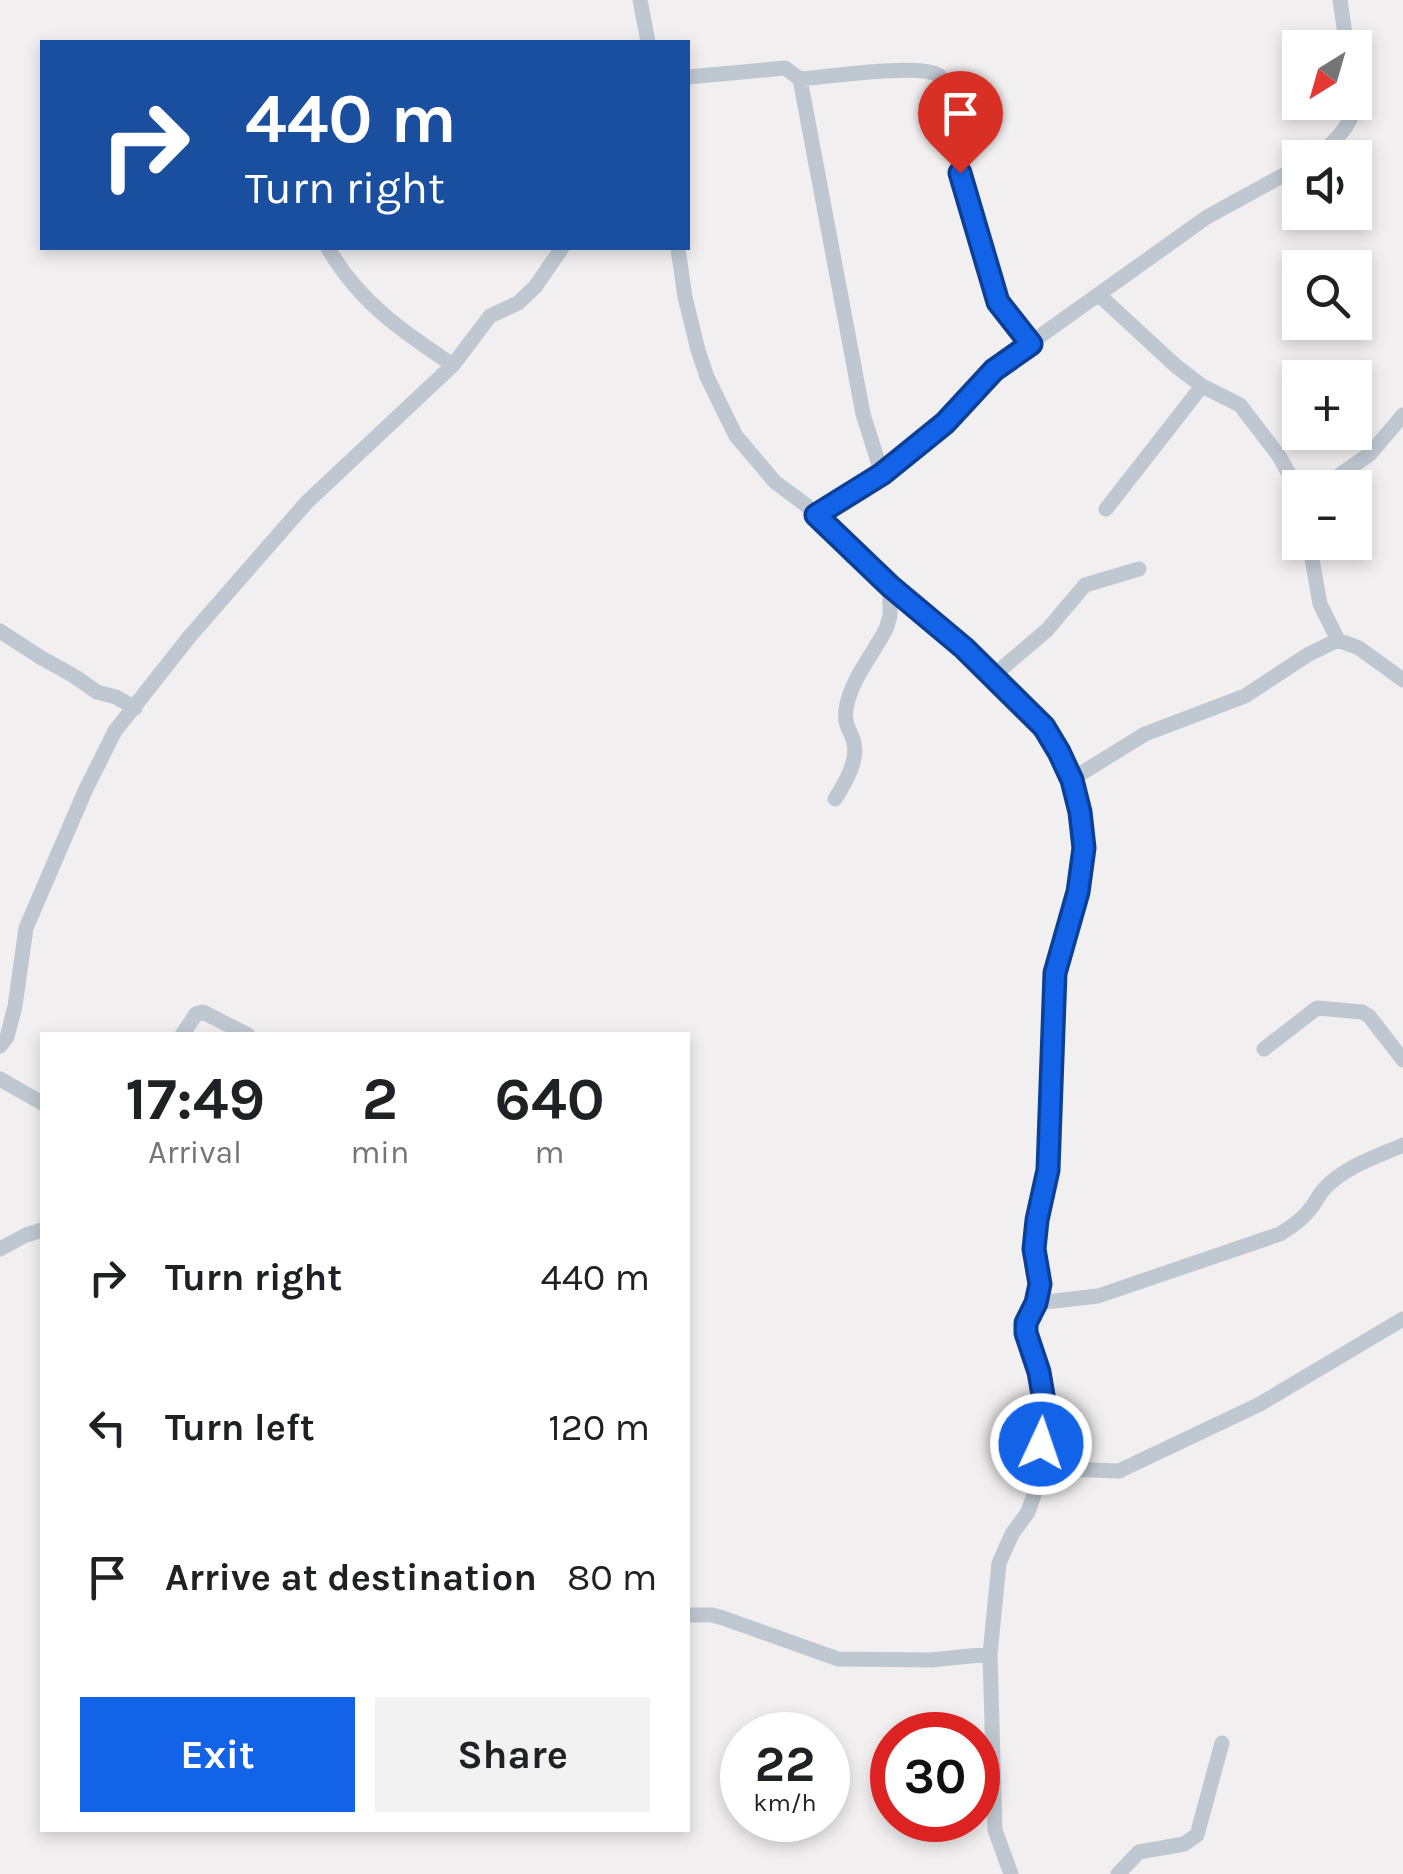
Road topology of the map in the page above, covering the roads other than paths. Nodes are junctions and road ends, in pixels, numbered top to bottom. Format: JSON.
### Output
{"nodes":[{"id":1,"x":640,"y":0,"type":"edge"},
{"id":2,"x":1340,"y":0,"type":"edge"},
{"id":3,"x":1345,"y":30,"type":"edge"},
{"id":4,"x":648,"y":40,"type":"edge"},
{"id":5,"x":690,"y":77,"type":"edge"},
{"id":6,"x":800,"y":79,"type":"junction"},
{"id":7,"x":1282,"y":176,"type":"edge"},
{"id":8,"x":329,"y":250,"type":"edge"},
{"id":9,"x":561,"y":250,"type":"edge"},
{"id":10,"x":678,"y":250,"type":"edge"},
{"id":11,"x":1099,"y":295,"type":"junction"},
{"id":12,"x":1031,"y":344,"type":"junction"},
{"id":13,"x":453,"y":365,"type":"junction"},
{"id":14,"x":1202,"y":386,"type":"junction"},
{"id":15,"x":1403,"y":415,"type":"edge"},
{"id":16,"x":1287,"y":470,"type":"edge"},
{"id":17,"x":1347,"y":470,"type":"edge"},
{"id":18,"x":882,"y":474,"type":"junction"},
{"id":19,"x":1106,"y":509,"type":"dead end"},
{"id":20,"x":816,"y":515,"type":"junction"},
{"id":21,"x":1311,"y":560,"type":"edge"},
{"id":22,"x":1139,"y":568,"type":"dead end"},
{"id":23,"x":890,"y":586,"type":"junction"},
{"id":24,"x":0,"y":631,"type":"edge"},
{"id":25,"x":1338,"y":640,"type":"junction"},
{"id":26,"x":993,"y":676,"type":"junction"},
{"id":27,"x":1403,"y":680,"type":"edge"},
{"id":28,"x":135,"y":708,"type":"junction"},
{"id":29,"x":1072,"y":780,"type":"junction"},
{"id":30,"x":835,"y":799,"type":"dead end"},
{"id":31,"x":184,"y":1032,"type":"edge"},
{"id":32,"x":242,"y":1032,"type":"edge"},
{"id":33,"x":0,"y":1046,"type":"edge"},
{"id":34,"x":1264,"y":1048,"type":"dead end"},
{"id":35,"x":1403,"y":1060,"type":"edge"},
{"id":36,"x":0,"y":1079,"type":"edge"},
{"id":37,"x":40,"y":1102,"type":"edge"},
{"id":38,"x":1403,"y":1145,"type":"edge"},
{"id":39,"x":40,"y":1230,"type":"edge"},
{"id":40,"x":0,"y":1248,"type":"edge"},
{"id":41,"x":1036,"y":1303,"type":"junction"},
{"id":42,"x":1403,"y":1319,"type":"edge"},
{"id":43,"x":1039,"y":1468,"type":"junction"},
{"id":44,"x":690,"y":1615,"type":"edge"},
{"id":45,"x":990,"y":1654,"type":"junction"},
{"id":46,"x":1222,"y":1743,"type":"dead end"},
{"id":47,"x":1011,"y":1874,"type":"edge"},
{"id":48,"x":1118,"y":1874,"type":"edge"}],
"edges":[{"from":1,"to":4,"type":"street"},
{"from":2,"to":3,"type":"street"},
{"from":5,"to":6,"type":"street"},
{"from":6,"to":12,"type":"street"},
{"from":6,"to":18,"type":"street"},
{"from":7,"to":11,"type":"street"},
{"from":8,"to":13,"type":"street"},
{"from":9,"to":13,"type":"street"},
{"from":10,"to":20,"type":"street"},
{"from":11,"to":12,"type":"street"},
{"from":11,"to":14,"type":"street"},
{"from":12,"to":18,"type":"street"},
{"from":13,"to":28,"type":"street"},
{"from":14,"to":16,"type":"street"},
{"from":14,"to":19,"type":"street"},
{"from":15,"to":17,"type":"street"},
{"from":18,"to":20,"type":"street"},
{"from":20,"to":23,"type":"street"},
{"from":21,"to":25,"type":"street"},
{"from":22,"to":26,"type":"street"},
{"from":23,"to":26,"type":"street"},
{"from":23,"to":30,"type":"street"},
{"from":24,"to":28,"type":"street"},
{"from":25,"to":27,"type":"street"},
{"from":25,"to":29,"type":"street"},
{"from":26,"to":29,"type":"street"},
{"from":28,"to":33,"type":"street"},
{"from":29,"to":41,"type":"street"},
{"from":31,"to":32,"type":"street"},
{"from":34,"to":35,"type":"street"},
{"from":36,"to":37,"type":"street"},
{"from":38,"to":41,"type":"street"},
{"from":39,"to":40,"type":"street"},
{"from":41,"to":43,"type":"street"},
{"from":42,"to":43,"type":"street"},
{"from":43,"to":45,"type":"street"},
{"from":44,"to":45,"type":"street"},
{"from":45,"to":47,"type":"street"},
{"from":46,"to":48,"type":"street"}]}
